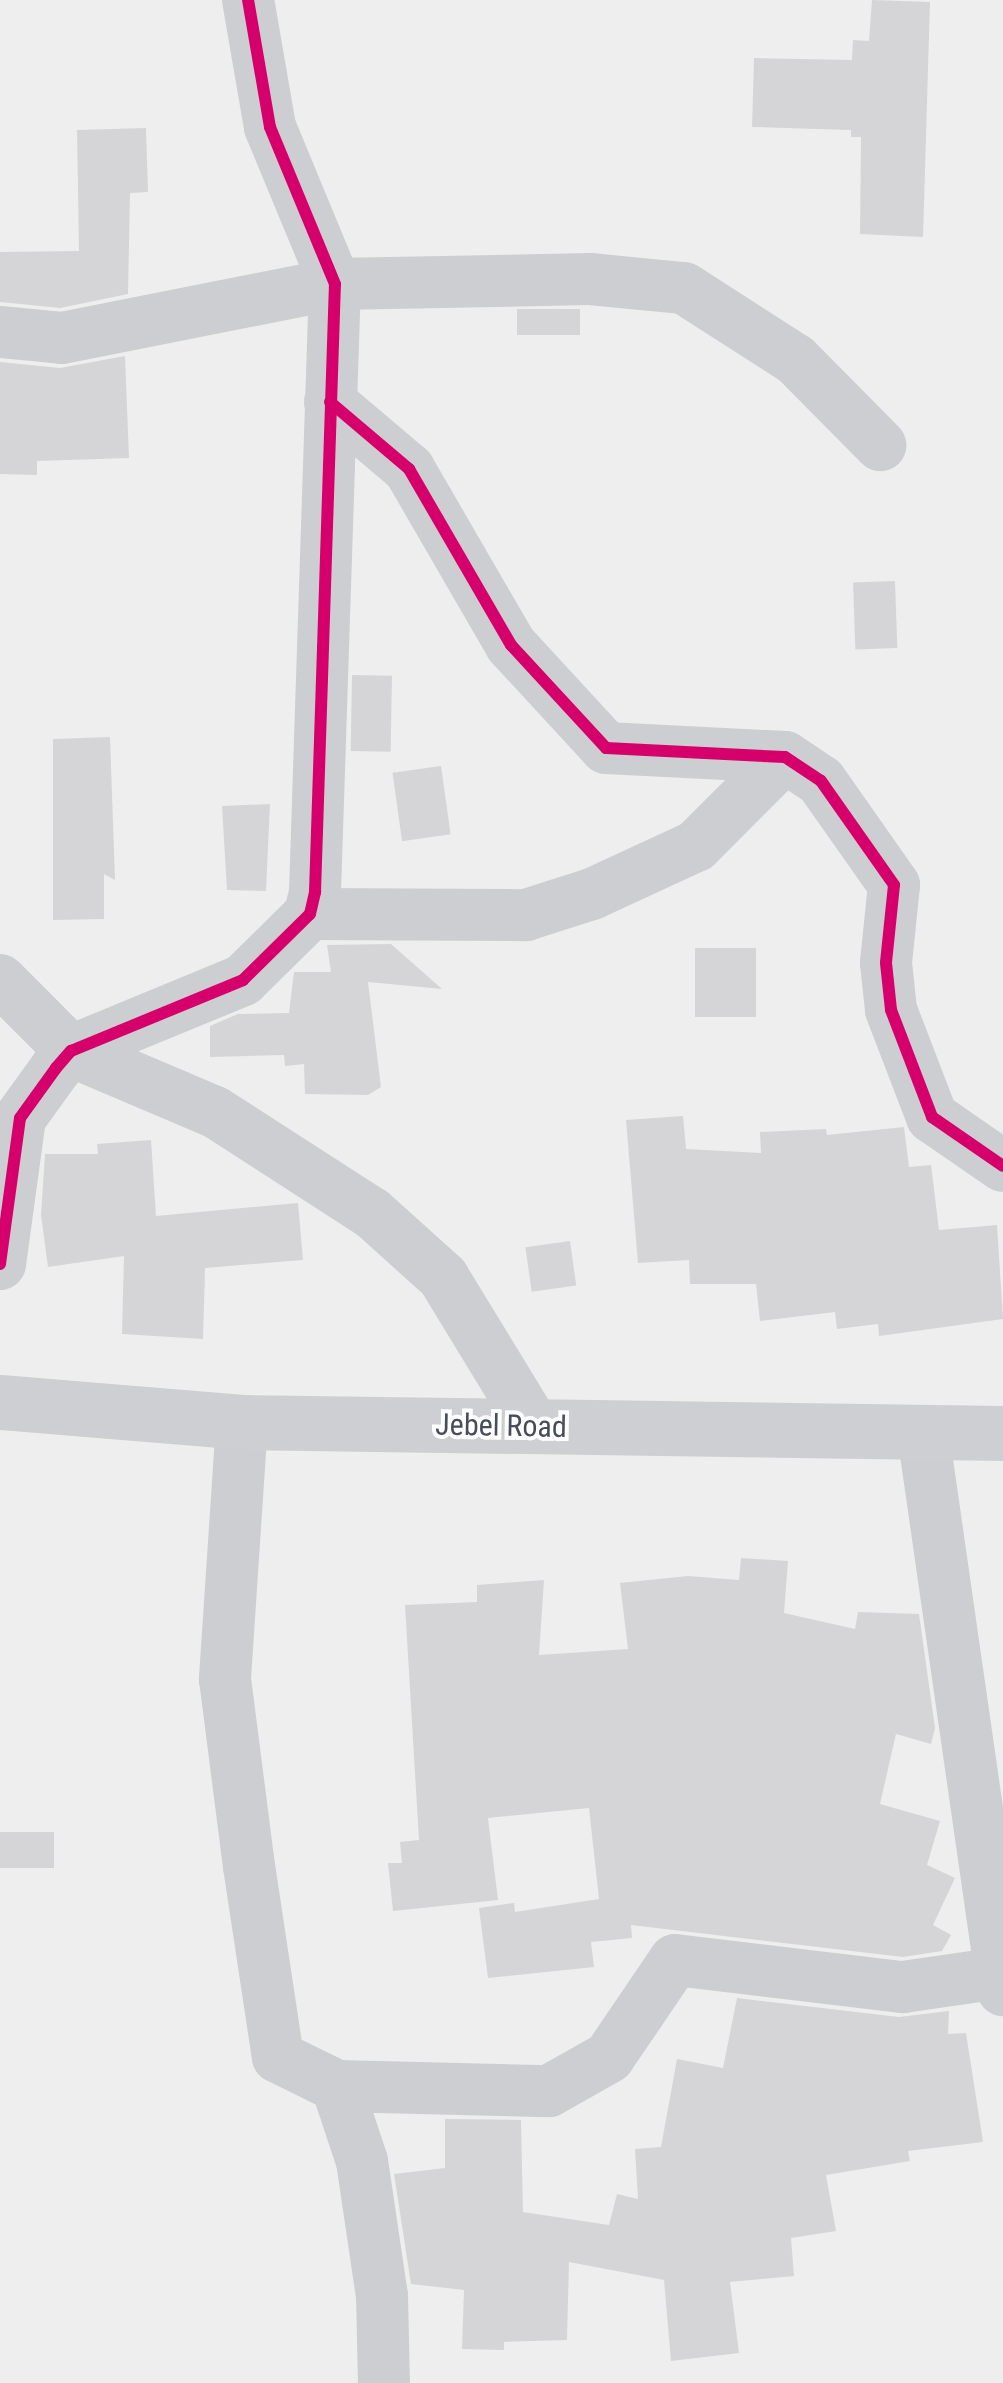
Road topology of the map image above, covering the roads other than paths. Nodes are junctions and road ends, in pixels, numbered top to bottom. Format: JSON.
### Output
{"nodes":[{"id":1,"x":248,"y":0,"type":"edge"},
{"id":2,"x":336,"y":284,"type":"junction"},
{"id":3,"x":0,"y":332,"type":"edge"},
{"id":4,"x":330,"y":402,"type":"junction"},
{"id":5,"x":880,"y":445,"type":"dead end"},
{"id":6,"x":785,"y":757,"type":"junction"},
{"id":7,"x":310,"y":914,"type":"junction"},
{"id":8,"x":0,"y":980,"type":"edge"},
{"id":9,"x":71,"y":1051,"type":"junction"},
{"id":10,"x":1003,"y":1166,"type":"edge"},
{"id":11,"x":0,"y":1264,"type":"edge"},
{"id":12,"x":0,"y":1402,"type":"edge"},
{"id":13,"x":242,"y":1422,"type":"junction"},
{"id":14,"x":534,"y":1426,"type":"junction"},
{"id":15,"x":923,"y":1433,"type":"junction"},
{"id":16,"x":1003,"y":1433,"type":"edge"},
{"id":17,"x":1001,"y":1982,"type":"edge"},
{"id":18,"x":337,"y":2086,"type":"junction"},
{"id":19,"x":384,"y":2383,"type":"edge"}],
"edges":[{"from":1,"to":2,"type":"street"},
{"from":2,"to":3,"type":"street"},
{"from":2,"to":4,"type":"street"},
{"from":2,"to":5,"type":"street"},
{"from":4,"to":6,"type":"street"},
{"from":4,"to":7,"type":"street"},
{"from":6,"to":7,"type":"street"},
{"from":6,"to":10,"type":"street"},
{"from":7,"to":9,"type":"street"},
{"from":8,"to":9,"type":"street"},
{"from":9,"to":11,"type":"street"},
{"from":9,"to":14,"type":"street"},
{"from":12,"to":13,"type":"main road","name":"Jebel Road"},
{"from":13,"to":14,"type":"main road","name":"Jebel Road"},
{"from":13,"to":18,"type":"street"},
{"from":14,"to":15,"type":"main road","name":"Jebel Road"},
{"from":15,"to":16,"type":"main road","name":"Jebel Road"},
{"from":15,"to":17,"type":"street"},
{"from":17,"to":18,"type":"street"},
{"from":18,"to":19,"type":"street"}]}
